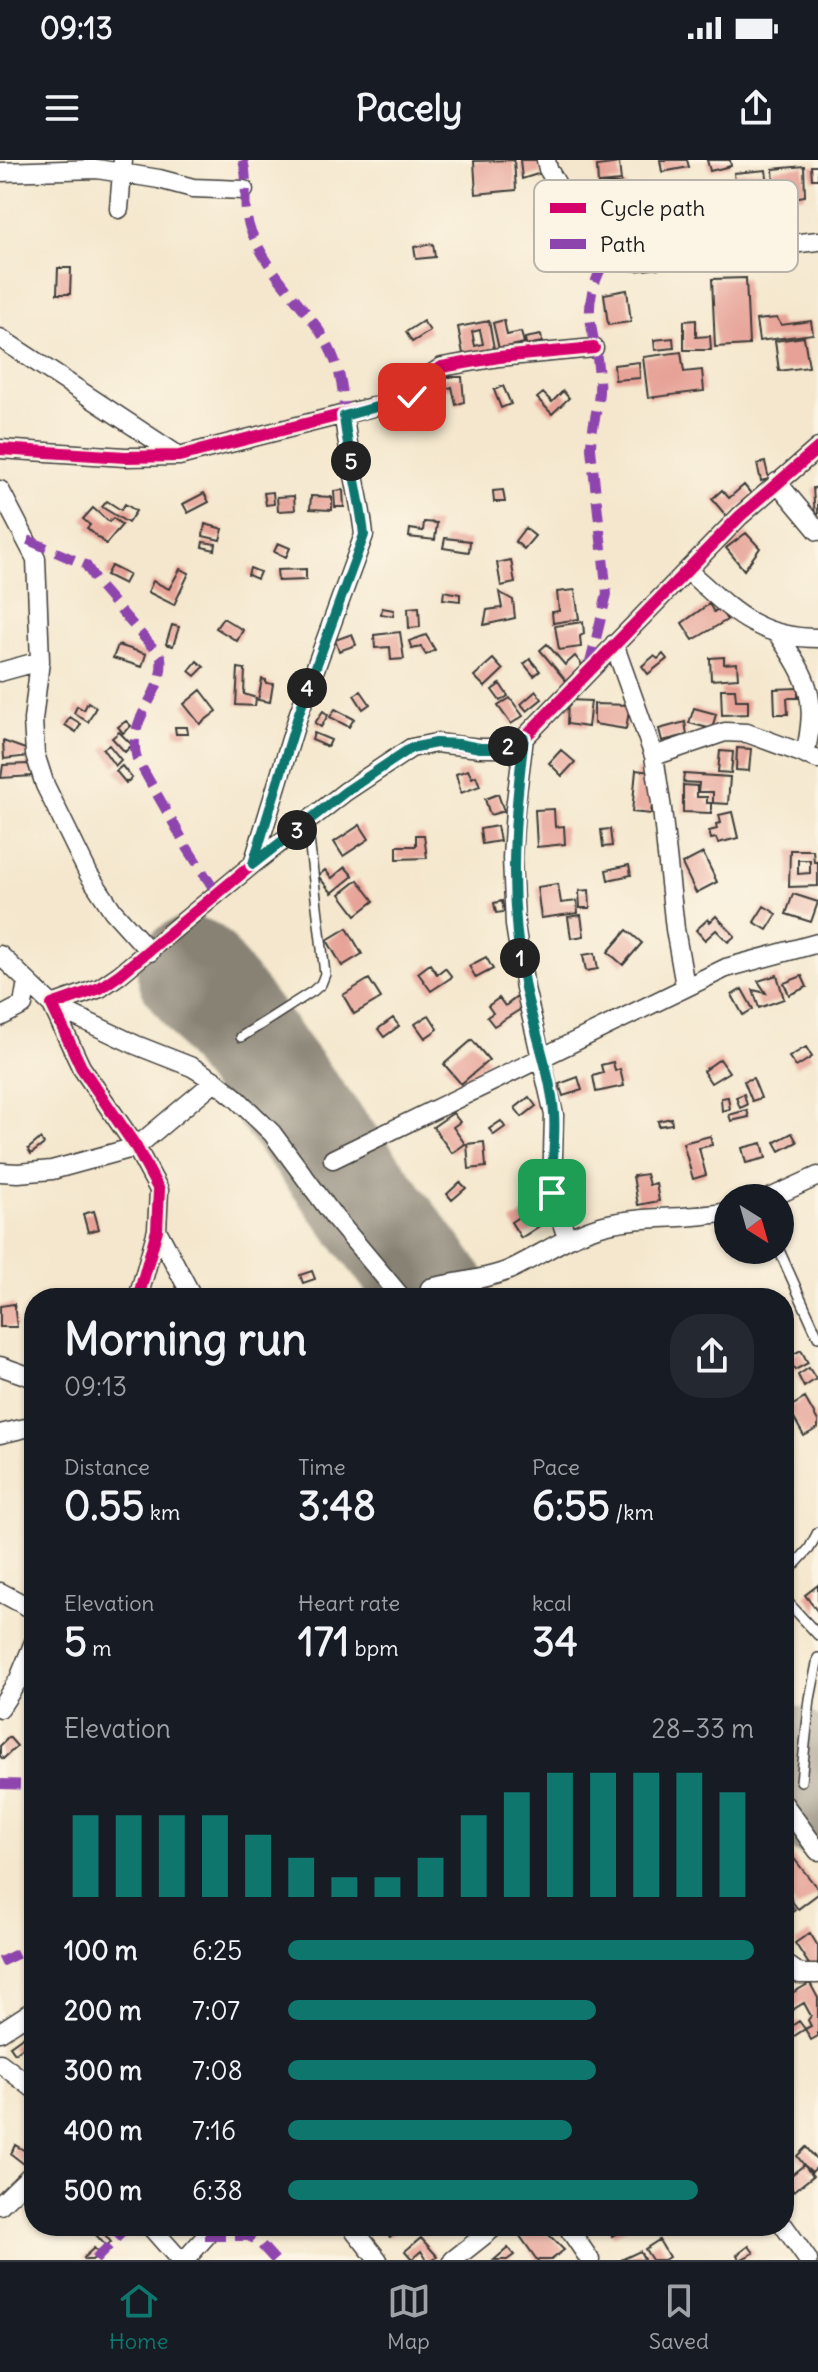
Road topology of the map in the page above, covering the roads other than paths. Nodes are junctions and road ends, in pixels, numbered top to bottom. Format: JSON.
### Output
{"nodes":[{"id":1,"x":546,"y":160,"type":"edge"},
{"id":2,"x":122,"y":167,"type":"edge"},
{"id":3,"x":0,"y":172,"type":"edge"},
{"id":4,"x":555,"y":180,"type":"edge"},
{"id":5,"x":244,"y":190,"type":"dead end"},
{"id":6,"x":119,"y":209,"type":"dead end"},
{"id":7,"x":818,"y":241,"type":"edge"},
{"id":8,"x":798,"y":243,"type":"edge"},
{"id":9,"x":0,"y":338,"type":"edge"},
{"id":10,"x":594,"y":348,"type":"dead end"},
{"id":11,"x":344,"y":416,"type":"junction"},
{"id":12,"x":818,"y":448,"type":"edge"},
{"id":13,"x":0,"y":449,"type":"edge"},
{"id":14,"x":179,"y":456,"type":"junction"},
{"id":15,"x":777,"y":482,"type":"junction"},
{"id":16,"x":0,"y":490,"type":"edge"},
{"id":17,"x":5,"y":511,"type":"edge"},
{"id":18,"x":818,"y":531,"type":"edge"},
{"id":19,"x":688,"y":571,"type":"junction"},
{"id":20,"x":777,"y":633,"type":"junction"},
{"id":21,"x":818,"y":638,"type":"edge"},
{"id":22,"x":614,"y":644,"type":"junction"},
{"id":23,"x":40,"y":661,"type":"junction"},
{"id":24,"x":0,"y":672,"type":"edge"},
{"id":25,"x":524,"y":738,"type":"junction"},
{"id":26,"x":654,"y":756,"type":"junction"},
{"id":27,"x":812,"y":757,"type":"edge"},
{"id":28,"x":307,"y":822,"type":"junction"},
{"id":29,"x":253,"y":864,"type":"junction"},
{"id":30,"x":818,"y":943,"type":"edge"},
{"id":31,"x":150,"y":952,"type":"junction"},
{"id":32,"x":0,"y":955,"type":"edge"},
{"id":33,"x":27,"y":981,"type":"junction"},
{"id":34,"x":685,"y":986,"type":"junction"},
{"id":35,"x":48,"y":1001,"type":"junction"},
{"id":36,"x":23,"y":1005,"type":"junction"},
{"id":37,"x":0,"y":1017,"type":"edge"},
{"id":38,"x":241,"y":1037,"type":"dead end"},
{"id":39,"x":542,"y":1057,"type":"junction"},
{"id":40,"x":215,"y":1081,"type":"junction"},
{"id":41,"x":136,"y":1147,"type":"junction"},
{"id":42,"x":333,"y":1159,"type":"dead end"},
{"id":43,"x":0,"y":1172,"type":"edge"},
{"id":44,"x":818,"y":1176,"type":"edge"},
{"id":45,"x":794,"y":1187,"type":"edge"},
{"id":46,"x":714,"y":1215,"type":"edge"},
{"id":47,"x":157,"y":1230,"type":"junction"},
{"id":48,"x":567,"y":1238,"type":"junction"},
{"id":49,"x":785,"y":1264,"type":"edge"},
{"id":50,"x":141,"y":1288,"type":"edge"},
{"id":51,"x":188,"y":1288,"type":"edge"},
{"id":52,"x":394,"y":1288,"type":"edge"},
{"id":53,"x":430,"y":1288,"type":"dead end"},
{"id":54,"x":818,"y":1337,"type":"edge"},
{"id":55,"x":0,"y":1366,"type":"edge"},
{"id":56,"x":24,"y":1374,"type":"edge"},
{"id":57,"x":24,"y":1428,"type":"edge"},
{"id":58,"x":0,"y":1434,"type":"edge"},
{"id":59,"x":818,"y":1532,"type":"edge"},
{"id":60,"x":818,"y":1549,"type":"edge"},
{"id":61,"x":794,"y":1567,"type":"joint"},
{"id":62,"x":0,"y":1592,"type":"edge"},
{"id":63,"x":24,"y":1605,"type":"edge"},
{"id":64,"x":794,"y":1609,"type":"edge"},
{"id":65,"x":818,"y":1635,"type":"edge"},
{"id":66,"x":818,"y":1658,"type":"edge"},
{"id":67,"x":24,"y":1667,"type":"edge"},
{"id":68,"x":1,"y":1707,"type":"edge"},
{"id":69,"x":801,"y":1781,"type":"dead end"},
{"id":70,"x":794,"y":1819,"type":"edge"},
{"id":71,"x":818,"y":1851,"type":"edge"},
{"id":72,"x":794,"y":1970,"type":"edge"},
{"id":73,"x":818,"y":1974,"type":"edge"},
{"id":74,"x":24,"y":2016,"type":"edge"},
{"id":75,"x":0,"y":2032,"type":"edge"},
{"id":76,"x":0,"y":2063,"type":"edge"},
{"id":77,"x":24,"y":2081,"type":"edge"},
{"id":78,"x":24,"y":2182,"type":"edge"},
{"id":79,"x":0,"y":2205,"type":"edge"},
{"id":80,"x":160,"y":2236,"type":"edge"},
{"id":81,"x":206,"y":2236,"type":"edge"},
{"id":82,"x":359,"y":2236,"type":"edge"},
{"id":83,"x":483,"y":2236,"type":"edge"},
{"id":84,"x":574,"y":2236,"type":"edge"},
{"id":85,"x":791,"y":2236,"type":"edge"},
{"id":86,"x":183,"y":2260,"type":"edge"},
{"id":87,"x":378,"y":2260,"type":"edge"},
{"id":88,"x":453,"y":2260,"type":"edge"},
{"id":89,"x":590,"y":2260,"type":"edge"},
{"id":90,"x":808,"y":2260,"type":"edge"}],
"edges":[{"from":1,"to":4,"type":"street"},
{"from":2,"to":3,"type":"street"},
{"from":2,"to":5,"type":"street"},
{"from":2,"to":6,"type":"street"},
{"from":7,"to":8,"type":"street"},
{"from":9,"to":14,"type":"street"},
{"from":10,"to":11,"type":"street"},
{"from":11,"to":14,"type":"street"},
{"from":11,"to":29,"type":"street"},
{"from":12,"to":15,"type":"street"},
{"from":13,"to":14,"type":"street"},
{"from":15,"to":18,"type":"street"},
{"from":15,"to":19,"type":"street"},
{"from":16,"to":17,"type":"street"},
{"from":17,"to":23,"type":"street"},
{"from":19,"to":20,"type":"street"},
{"from":19,"to":22,"type":"street"},
{"from":20,"to":21,"type":"street"},
{"from":20,"to":27,"type":"street"},
{"from":22,"to":25,"type":"street"},
{"from":22,"to":26,"type":"street"},
{"from":23,"to":24,"type":"street"},
{"from":23,"to":31,"type":"street"},
{"from":25,"to":28,"type":"street"},
{"from":25,"to":39,"type":"street"},
{"from":26,"to":27,"type":"street"},
{"from":26,"to":34,"type":"street"},
{"from":28,"to":29,"type":"street"},
{"from":28,"to":38,"type":"lane"},
{"from":29,"to":31,"type":"street"},
{"from":30,"to":34,"type":"street"},
{"from":31,"to":35,"type":"street"},
{"from":32,"to":33,"type":"street"},
{"from":33,"to":35,"type":"street"},
{"from":33,"to":36,"type":"street"},
{"from":34,"to":39,"type":"street"},
{"from":35,"to":36,"type":"street"},
{"from":35,"to":40,"type":"street"},
{"from":35,"to":41,"type":"street"},
{"from":36,"to":37,"type":"street"},
{"from":39,"to":42,"type":"street"},
{"from":39,"to":48,"type":"street"},
{"from":40,"to":41,"type":"street"},
{"from":40,"to":52,"type":"street"},
{"from":41,"to":43,"type":"street"},
{"from":41,"to":47,"type":"street"},
{"from":44,"to":45,"type":"street"},
{"from":46,"to":48,"type":"street"},
{"from":47,"to":50,"type":"street"},
{"from":47,"to":51,"type":"street"},
{"from":48,"to":53,"type":"street"},
{"from":49,"to":54,"type":"lane"},
{"from":55,"to":56,"type":"street"},
{"from":57,"to":58,"type":"street"},
{"from":59,"to":61,"type":"lane"},
{"from":60,"to":61,"type":"lane"},
{"from":62,"to":63,"type":"street"},
{"from":64,"to":65,"type":"lane"},
{"from":66,"to":69,"type":"lane"},
{"from":67,"to":68,"type":"street"},
{"from":70,"to":71,"type":"street"},
{"from":72,"to":73,"type":"street"},
{"from":74,"to":75,"type":"street"},
{"from":76,"to":77,"type":"street"},
{"from":78,"to":79,"type":"street"},
{"from":80,"to":86,"type":"street"},
{"from":81,"to":86,"type":"street"},
{"from":82,"to":87,"type":"street"},
{"from":83,"to":88,"type":"street"},
{"from":84,"to":89,"type":"street"},
{"from":85,"to":90,"type":"street"}]}
